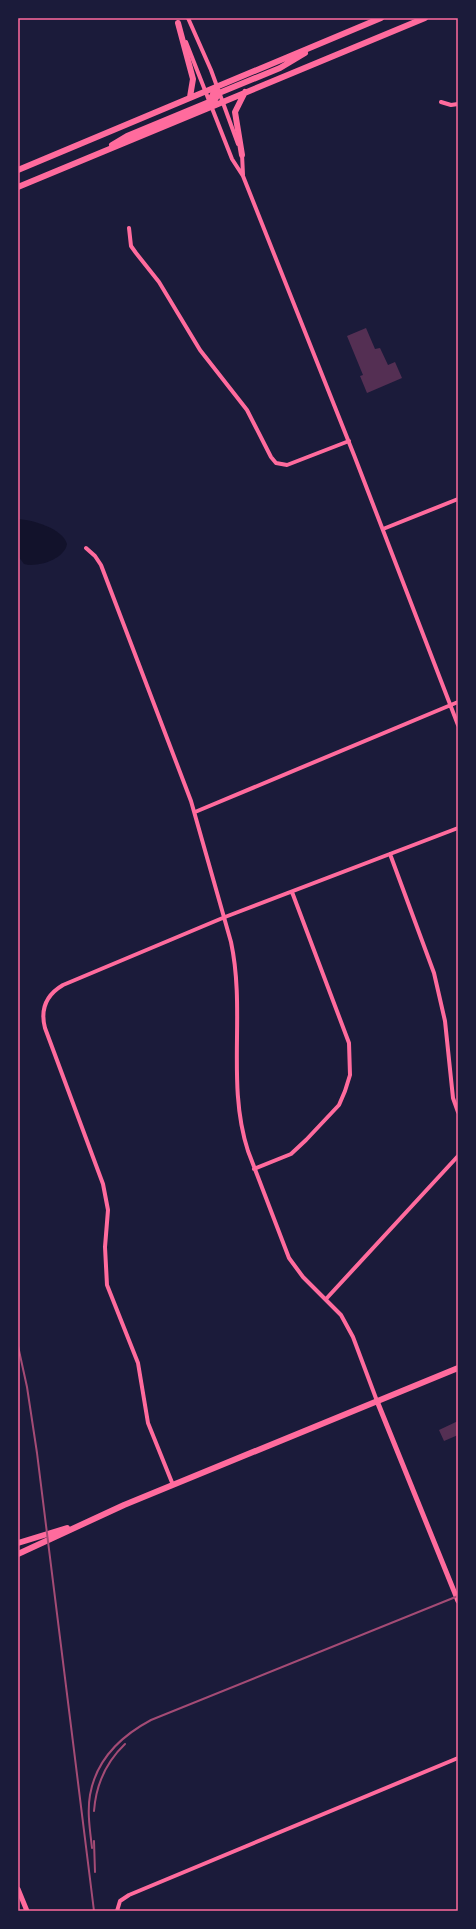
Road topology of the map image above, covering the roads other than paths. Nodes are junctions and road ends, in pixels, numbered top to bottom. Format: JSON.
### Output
{"nodes":[{"id":1,"x":188,"y":18,"type":"edge"},
{"id":2,"x":381,"y":18,"type":"edge"},
{"id":3,"x":425,"y":18,"type":"edge"},
{"id":4,"x":177,"y":20,"type":"edge"},
{"id":5,"x":319,"y":44,"type":"junction"},
{"id":6,"x":217,"y":86,"type":"junction"},
{"id":7,"x":206,"y":90,"type":"junction"},
{"id":8,"x":245,"y":92,"type":"junction"},
{"id":9,"x":219,"y":93,"type":"junction"},
{"id":10,"x":190,"y":98,"type":"junction"},
{"id":11,"x":222,"y":102,"type":"junction"},
{"id":12,"x":441,"y":102,"type":"dead end"},
{"id":13,"x":210,"y":104,"type":"junction"},
{"id":14,"x":458,"y":104,"type":"edge"},
{"id":15,"x":242,"y":155,"type":"junction"},
{"id":16,"x":18,"y":170,"type":"edge"},
{"id":17,"x":242,"y":176,"type":"junction"},
{"id":18,"x":18,"y":187,"type":"edge"},
{"id":19,"x":129,"y":228,"type":"dead end"},
{"id":20,"x":348,"y":441,"type":"junction"},
{"id":21,"x":458,"y":499,"type":"edge"},
{"id":22,"x":382,"y":529,"type":"junction"},
{"id":23,"x":86,"y":548,"type":"dead end"},
{"id":24,"x":458,"y":702,"type":"edge"},
{"id":25,"x":450,"y":705,"type":"junction"},
{"id":26,"x":458,"y":725,"type":"edge"},
{"id":27,"x":195,"y":812,"type":"junction"},
{"id":28,"x":458,"y":828,"type":"edge"},
{"id":29,"x":390,"y":854,"type":"junction"},
{"id":30,"x":292,"y":892,"type":"junction"},
{"id":31,"x":224,"y":917,"type":"junction"},
{"id":32,"x":458,"y":1112,"type":"edge"},
{"id":33,"x":458,"y":1156,"type":"edge"},
{"id":34,"x":254,"y":1169,"type":"junction"},
{"id":35,"x":326,"y":1299,"type":"junction"},
{"id":36,"x":458,"y":1368,"type":"edge"},
{"id":37,"x":377,"y":1401,"type":"junction"},
{"id":38,"x":173,"y":1485,"type":"junction"},
{"id":39,"x":76,"y":1526,"type":"junction"},
{"id":40,"x":18,"y":1543,"type":"edge"},
{"id":41,"x":18,"y":1554,"type":"edge"},
{"id":42,"x":458,"y":1601,"type":"edge"},
{"id":43,"x":458,"y":1758,"type":"edge"},
{"id":44,"x":18,"y":1889,"type":"edge"},
{"id":45,"x":27,"y":1911,"type":"edge"},
{"id":46,"x":117,"y":1911,"type":"edge"}],
"edges":[{"from":1,"to":6,"type":"street"},
{"from":2,"to":5,"type":"main road"},
{"from":3,"to":8,"type":"main road"},
{"from":4,"to":7,"type":"street"},
{"from":4,"to":10,"type":"main road"},
{"from":5,"to":6,"type":"main road"},
{"from":5,"to":9,"type":"main road"},
{"from":6,"to":7,"type":"main road"},
{"from":6,"to":9,"type":"street"},
{"from":6,"to":13,"type":"main road"},
{"from":7,"to":10,"type":"main road"},
{"from":7,"to":13,"type":"street"},
{"from":8,"to":11,"type":"main road"},
{"from":8,"to":15,"type":"main road"},
{"from":9,"to":11,"type":"street"},
{"from":9,"to":13,"type":"main road"},
{"from":10,"to":16,"type":"main road"},
{"from":11,"to":13,"type":"main road"},
{"from":11,"to":15,"type":"street"},
{"from":12,"to":14,"type":"street"},
{"from":13,"to":17,"type":"street"},
{"from":13,"to":18,"type":"main road"},
{"from":15,"to":17,"type":"street"},
{"from":17,"to":20,"type":"street"},
{"from":19,"to":20,"type":"street"},
{"from":20,"to":22,"type":"street"},
{"from":21,"to":22,"type":"street"},
{"from":22,"to":25,"type":"street"},
{"from":23,"to":27,"type":"street"},
{"from":24,"to":25,"type":"street"},
{"from":25,"to":26,"type":"street"},
{"from":25,"to":27,"type":"street"},
{"from":27,"to":31,"type":"street"},
{"from":28,"to":29,"type":"street"},
{"from":29,"to":30,"type":"street"},
{"from":29,"to":32,"type":"street"},
{"from":30,"to":31,"type":"street"},
{"from":30,"to":34,"type":"street"},
{"from":31,"to":34,"type":"street"},
{"from":31,"to":38,"type":"street"},
{"from":33,"to":35,"type":"street"},
{"from":34,"to":35,"type":"street"},
{"from":35,"to":37,"type":"street"},
{"from":36,"to":37,"type":"main road"},
{"from":37,"to":38,"type":"main road"},
{"from":37,"to":42,"type":"street"},
{"from":38,"to":39,"type":"main road"},
{"from":39,"to":40,"type":"main road"},
{"from":39,"to":41,"type":"main road"},
{"from":43,"to":46,"type":"street"},
{"from":44,"to":45,"type":"street"}]}
